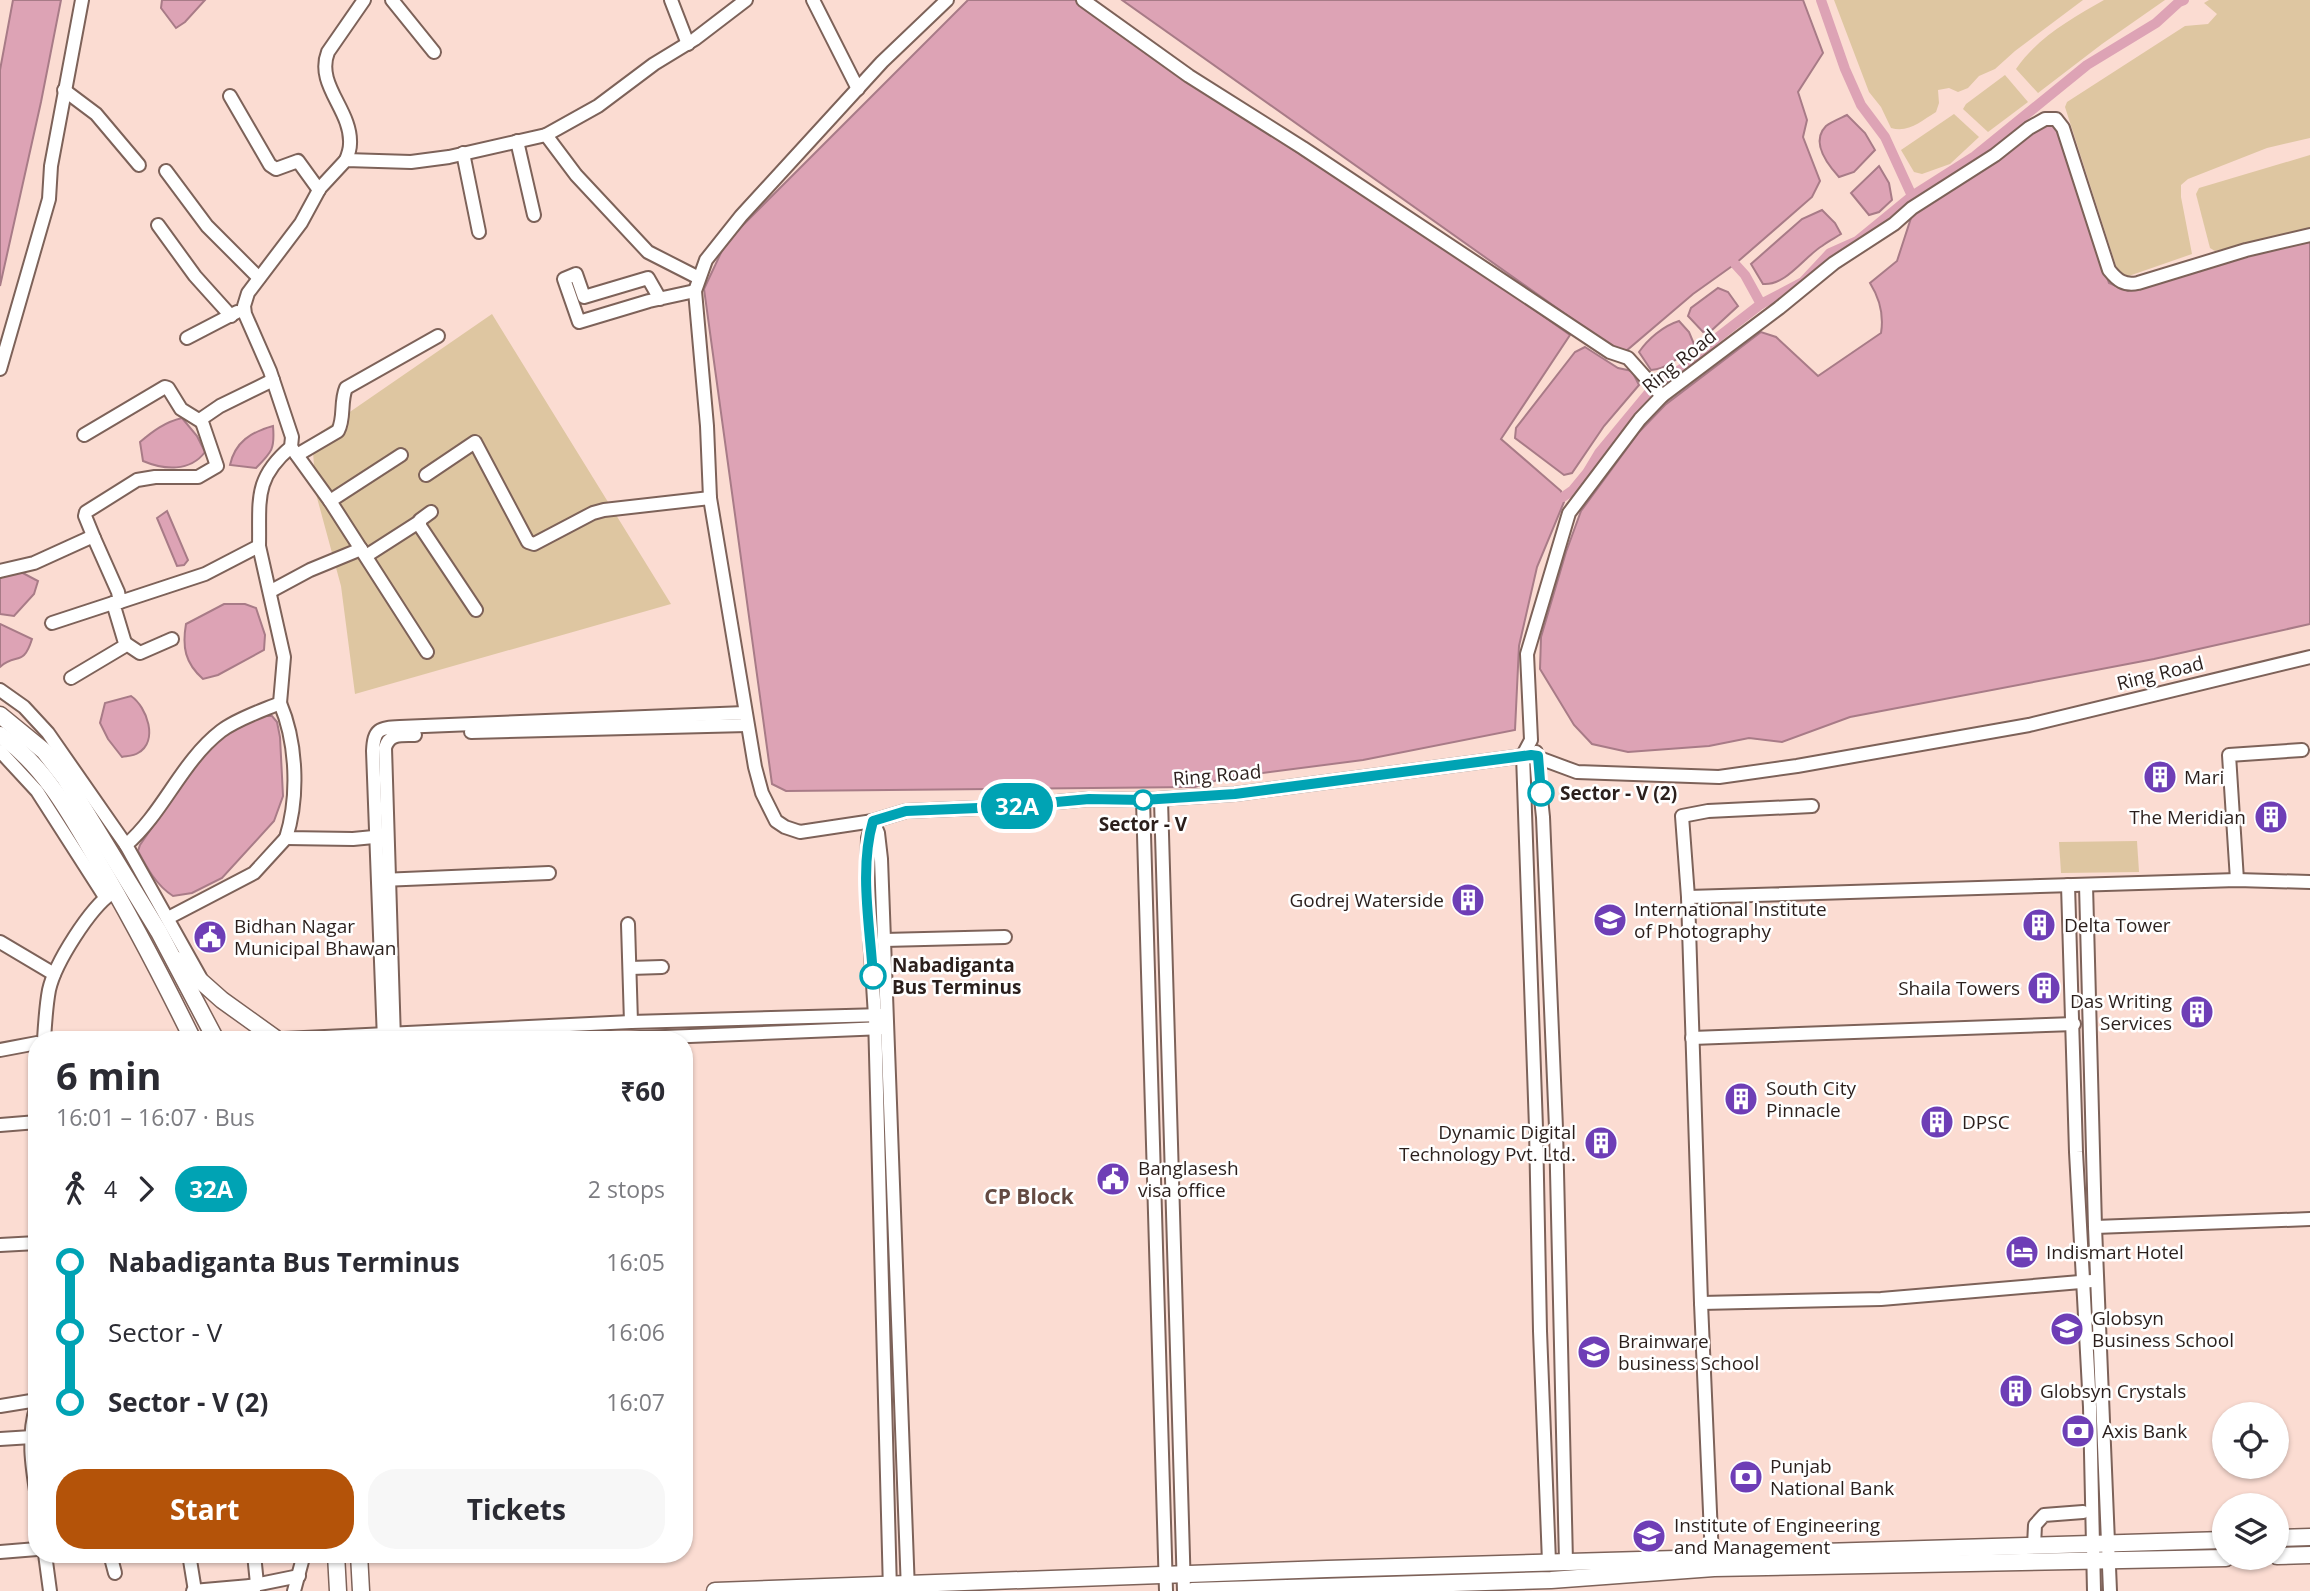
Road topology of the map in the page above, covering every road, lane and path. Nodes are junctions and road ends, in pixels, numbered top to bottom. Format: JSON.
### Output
{"nodes":[{"id":1,"x":82,"y":0,"type":"edge"},
{"id":2,"x":364,"y":0,"type":"edge"},
{"id":3,"x":392,"y":0,"type":"edge"},
{"id":4,"x":671,"y":0,"type":"edge"},
{"id":5,"x":746,"y":0,"type":"edge"},
{"id":6,"x":813,"y":0,"type":"edge"},
{"id":7,"x":947,"y":0,"type":"edge"},
{"id":8,"x":1083,"y":0,"type":"edge"},
{"id":9,"x":688,"y":44,"type":"junction"},
{"id":10,"x":434,"y":52,"type":"dead end"},
{"id":11,"x":858,"y":89,"type":"junction"},
{"id":12,"x":64,"y":90,"type":"junction"},
{"id":13,"x":230,"y":96,"type":"dead end"},
{"id":14,"x":546,"y":135,"type":"junction"},
{"id":15,"x":517,"y":141,"type":"junction"},
{"id":16,"x":463,"y":153,"type":"junction"},
{"id":17,"x":346,"y":160,"type":"junction"},
{"id":18,"x":139,"y":165,"type":"dead end"},
{"id":19,"x":166,"y":171,"type":"dead end"},
{"id":20,"x":319,"y":190,"type":"junction"},
{"id":21,"x":534,"y":215,"type":"dead end"},
{"id":22,"x":158,"y":225,"type":"dead end"},
{"id":23,"x":480,"y":232,"type":"dead end"},
{"id":24,"x":2310,"y":235,"type":"edge"},
{"id":25,"x":259,"y":278,"type":"junction"},
{"id":26,"x":699,"y":278,"type":"junction"},
{"id":27,"x":695,"y":291,"type":"junction"},
{"id":28,"x":660,"y":299,"type":"junction"},
{"id":29,"x":244,"y":309,"type":"junction"},
{"id":30,"x":231,"y":316,"type":"junction"},
{"id":31,"x":438,"y":336,"type":"dead end"},
{"id":32,"x":187,"y":338,"type":"dead end"},
{"id":33,"x":0,"y":369,"type":"edge"},
{"id":34,"x":273,"y":380,"type":"junction"},
{"id":35,"x":1660,"y":393,"type":"junction"},
{"id":36,"x":202,"y":422,"type":"junction"},
{"id":37,"x":85,"y":435,"type":"dead end"},
{"id":38,"x":294,"y":451,"type":"junction"},
{"id":39,"x":401,"y":456,"type":"dead end"},
{"id":40,"x":426,"y":475,"type":"dead end"},
{"id":41,"x":710,"y":498,"type":"junction"},
{"id":42,"x":330,"y":501,"type":"junction"},
{"id":43,"x":431,"y":512,"type":"dead end"},
{"id":44,"x":419,"y":522,"type":"junction"},
{"id":45,"x":94,"y":538,"type":"junction"},
{"id":46,"x":259,"y":546,"type":"junction"},
{"id":47,"x":363,"y":552,"type":"junction"},
{"id":48,"x":0,"y":570,"type":"edge"},
{"id":49,"x":271,"y":591,"type":"junction"},
{"id":50,"x":116,"y":602,"type":"junction"},
{"id":51,"x":476,"y":610,"type":"dead end"},
{"id":52,"x":52,"y":623,"type":"dead end"},
{"id":53,"x":172,"y":639,"type":"dead end"},
{"id":54,"x":125,"y":643,"type":"junction"},
{"id":55,"x":427,"y":652,"type":"dead end"},
{"id":56,"x":2310,"y":657,"type":"edge"},
{"id":57,"x":71,"y":678,"type":"dead end"},
{"id":58,"x":0,"y":690,"type":"edge"},
{"id":59,"x":280,"y":702,"type":"junction"},
{"id":60,"x":0,"y":715,"type":"edge"},
{"id":61,"x":746,"y":719,"type":"junction"},
{"id":62,"x":0,"y":735,"type":"edge"},
{"id":63,"x":1531,"y":740,"type":"junction"},
{"id":64,"x":2302,"y":750,"type":"dead end"},
{"id":65,"x":0,"y":751,"type":"edge"},
{"id":66,"x":1523,"y":755,"type":"junction"},
{"id":67,"x":1538,"y":756,"type":"junction"},
{"id":68,"x":1143,"y":800,"type":"junction"},
{"id":69,"x":1161,"y":800,"type":"junction"},
{"id":70,"x":1812,"y":806,"type":"dead end"},
{"id":71,"x":873,"y":821,"type":"junction"},
{"id":72,"x":382,"y":836,"type":"junction"},
{"id":73,"x":286,"y":838,"type":"junction"},
{"id":74,"x":127,"y":845,"type":"junction"},
{"id":75,"x":549,"y":873,"type":"dead end"},
{"id":76,"x":384,"y":880,"type":"junction"},
{"id":77,"x":2237,"y":880,"type":"junction"},
{"id":78,"x":2310,"y":882,"type":"edge"},
{"id":79,"x":2068,"y":885,"type":"junction"},
{"id":80,"x":2086,"y":885,"type":"junction"},
{"id":81,"x":110,"y":894,"type":"junction"},
{"id":82,"x":1688,"y":897,"type":"junction"},
{"id":83,"x":168,"y":918,"type":"junction"},
{"id":84,"x":1163,"y":922,"type":"junction"},
{"id":85,"x":628,"y":924,"type":"dead end"},
{"id":86,"x":1146,"y":924,"type":"junction"},
{"id":87,"x":1005,"y":937,"type":"dead end"},
{"id":88,"x":884,"y":940,"type":"junction"},
{"id":89,"x":0,"y":942,"type":"edge"},
{"id":90,"x":170,"y":954,"type":"junction"},
{"id":91,"x":662,"y":967,"type":"dead end"},
{"id":92,"x":630,"y":968,"type":"junction"},
{"id":93,"x":54,"y":975,"type":"junction"},
{"id":94,"x":203,"y":983,"type":"junction"},
{"id":95,"x":1166,"y":1009,"type":"junction"},
{"id":96,"x":1148,"y":1010,"type":"junction"},
{"id":97,"x":631,"y":1022,"type":"junction"},
{"id":98,"x":881,"y":1022,"type":"junction"},
{"id":99,"x":595,"y":1024,"type":"junction"},
{"id":100,"x":2074,"y":1024,"type":"junction"},
{"id":101,"x":45,"y":1031,"type":"edge"},
{"id":102,"x":189,"y":1031,"type":"edge"},
{"id":103,"x":211,"y":1031,"type":"edge"},
{"id":104,"x":260,"y":1031,"type":"edge"},
{"id":105,"x":389,"y":1031,"type":"edge"},
{"id":106,"x":510,"y":1031,"type":"edge"},
{"id":107,"x":595,"y":1031,"type":"edge"},
{"id":108,"x":693,"y":1033,"type":"edge"},
{"id":109,"x":1692,"y":1038,"type":"junction"},
{"id":110,"x":28,"y":1045,"type":"edge"},
{"id":111,"x":0,"y":1050,"type":"edge"},
{"id":112,"x":1534,"y":1095,"type":"junction"},
{"id":113,"x":1554,"y":1095,"type":"junction"},
{"id":114,"x":28,"y":1123,"type":"edge"},
{"id":115,"x":0,"y":1125,"type":"edge"},
{"id":116,"x":2310,"y":1219,"type":"edge"},
{"id":117,"x":2095,"y":1227,"type":"junction"},
{"id":118,"x":28,"y":1243,"type":"edge"},
{"id":119,"x":0,"y":1245,"type":"edge"},
{"id":120,"x":889,"y":1261,"type":"junction"},
{"id":121,"x":2091,"y":1281,"type":"junction"},
{"id":122,"x":1701,"y":1303,"type":"junction"},
{"id":123,"x":0,"y":1395,"type":"edge"},
{"id":124,"x":28,"y":1402,"type":"edge"},
{"id":125,"x":15,"y":1403,"type":"junction"},
{"id":126,"x":0,"y":1406,"type":"edge"},
{"id":127,"x":28,"y":1437,"type":"edge"},
{"id":128,"x":0,"y":1439,"type":"edge"},
{"id":129,"x":902,"y":1441,"type":"junction"},
{"id":130,"x":888,"y":1443,"type":"junction"},
{"id":131,"x":2083,"y":1512,"type":"dead end"},
{"id":132,"x":2310,"y":1537,"type":"edge"},
{"id":133,"x":2289,"y":1538,"type":"edge"},
{"id":134,"x":2212,"y":1540,"type":"edge"},
{"id":135,"x":2093,"y":1543,"type":"junction"},
{"id":136,"x":2110,"y":1544,"type":"junction"},
{"id":137,"x":2034,"y":1546,"type":"junction"},
{"id":138,"x":28,"y":1550,"type":"edge"},
{"id":139,"x":0,"y":1552,"type":"edge"},
{"id":140,"x":2310,"y":1555,"type":"edge"},
{"id":141,"x":2289,"y":1556,"type":"edge"},
{"id":142,"x":2212,"y":1558,"type":"edge"},
{"id":143,"x":2101,"y":1561,"type":"junction"},
{"id":144,"x":1549,"y":1562,"type":"junction"},
{"id":145,"x":47,"y":1563,"type":"edge"},
{"id":146,"x":112,"y":1563,"type":"edge"},
{"id":147,"x":191,"y":1563,"type":"edge"},
{"id":148,"x":254,"y":1563,"type":"edge"},
{"id":149,"x":302,"y":1563,"type":"edge"},
{"id":150,"x":336,"y":1563,"type":"edge"},
{"id":151,"x":359,"y":1563,"type":"edge"},
{"id":152,"x":1713,"y":1563,"type":"junction"},
{"id":153,"x":1371,"y":1567,"type":"junction"},
{"id":154,"x":115,"y":1573,"type":"dead end"},
{"id":155,"x":1183,"y":1574,"type":"junction"},
{"id":156,"x":299,"y":1576,"type":"junction"},
{"id":157,"x":1561,"y":1580,"type":"edge"},
{"id":158,"x":1166,"y":1583,"type":"edge"},
{"id":159,"x":1373,"y":1584,"type":"junction"},
{"id":160,"x":254,"y":1587,"type":"edge"},
{"id":161,"x":890,"y":1588,"type":"edge"},
{"id":162,"x":908,"y":1588,"type":"edge"},
{"id":163,"x":50,"y":1591,"type":"edge"},
{"id":164,"x":199,"y":1591,"type":"edge"},
{"id":165,"x":295,"y":1591,"type":"edge"},
{"id":166,"x":338,"y":1591,"type":"edge"},
{"id":167,"x":361,"y":1591,"type":"edge"},
{"id":168,"x":715,"y":1591,"type":"edge"},
{"id":169,"x":1184,"y":1591,"type":"edge"},
{"id":170,"x":1192,"y":1591,"type":"edge"},
{"id":171,"x":2095,"y":1591,"type":"edge"},
{"id":172,"x":2110,"y":1591,"type":"edge"}],
"edges":[{"from":1,"to":12,"type":"street"},
{"from":2,"to":17,"type":"street"},
{"from":3,"to":10,"type":"street"},
{"from":4,"to":9,"type":"street"},
{"from":5,"to":9,"type":"street"},
{"from":6,"to":11,"type":"street"},
{"from":7,"to":11,"type":"street"},
{"from":8,"to":35,"type":"street"},
{"from":9,"to":14,"type":"street"},
{"from":11,"to":26,"type":"street"},
{"from":12,"to":18,"type":"street"},
{"from":12,"to":33,"type":"street"},
{"from":13,"to":20,"type":"street"},
{"from":14,"to":15,"type":"street"},
{"from":14,"to":26,"type":"street"},
{"from":15,"to":16,"type":"street"},
{"from":15,"to":21,"type":"street"},
{"from":16,"to":17,"type":"street"},
{"from":16,"to":23,"type":"street"},
{"from":17,"to":20,"type":"street"},
{"from":19,"to":25,"type":"street"},
{"from":20,"to":25,"type":"street"},
{"from":22,"to":30,"type":"street"},
{"from":24,"to":35,"type":"street","name":"Ring Road"},
{"from":25,"to":29,"type":"street"},
{"from":26,"to":27,"type":"street"},
{"from":27,"to":28,"type":"street"},
{"from":27,"to":41,"type":"street"},
{"from":28,"to":28,"type":"street"},
{"from":29,"to":30,"type":"street"},
{"from":29,"to":34,"type":"street"},
{"from":30,"to":32,"type":"street"},
{"from":31,"to":38,"type":"street"},
{"from":34,"to":36,"type":"street"},
{"from":34,"to":38,"type":"street"},
{"from":35,"to":63,"type":"street","name":"Ring Road"},
{"from":36,"to":37,"type":"street"},
{"from":36,"to":45,"type":"street"},
{"from":38,"to":42,"type":"street"},
{"from":38,"to":46,"type":"street"},
{"from":39,"to":42,"type":"street"},
{"from":40,"to":41,"type":"street"},
{"from":41,"to":61,"type":"street"},
{"from":42,"to":47,"type":"street"},
{"from":43,"to":44,"type":"street"},
{"from":44,"to":47,"type":"street"},
{"from":44,"to":51,"type":"street"},
{"from":45,"to":48,"type":"street"},
{"from":45,"to":50,"type":"street"},
{"from":46,"to":49,"type":"street"},
{"from":46,"to":50,"type":"street"},
{"from":47,"to":49,"type":"street"},
{"from":47,"to":55,"type":"street"},
{"from":49,"to":59,"type":"street"},
{"from":50,"to":52,"type":"street"},
{"from":50,"to":54,"type":"street"},
{"from":53,"to":54,"type":"street"},
{"from":54,"to":57,"type":"street"},
{"from":56,"to":67,"type":"street","name":"Ring Road"},
{"from":58,"to":74,"type":"street"},
{"from":59,"to":73,"type":"street"},
{"from":59,"to":74,"type":"street"},
{"from":60,"to":90,"type":"main road"},
{"from":61,"to":71,"type":"street","name":"Ring Road"},
{"from":61,"to":72,"type":"street"},
{"from":62,"to":81,"type":"main road"},
{"from":63,"to":66,"type":"street"},
{"from":63,"to":67,"type":"street"},
{"from":64,"to":77,"type":"street"},
{"from":65,"to":81,"type":"street"},
{"from":66,"to":67,"type":"street","name":"Ring Road"},
{"from":66,"to":69,"type":"street","name":"Ring Road"},
{"from":66,"to":112,"type":"street"},
{"from":67,"to":113,"type":"street"},
{"from":68,"to":69,"type":"street","name":"Ring Road"},
{"from":68,"to":71,"type":"street","name":"Ring Road"},
{"from":68,"to":86,"type":"street"},
{"from":69,"to":84,"type":"street"},
{"from":70,"to":82,"type":"street"},
{"from":71,"to":88,"type":"street"},
{"from":71,"to":98,"type":"street"},
{"from":72,"to":73,"type":"street"},
{"from":72,"to":76,"type":"street"},
{"from":73,"to":83,"type":"street"},
{"from":74,"to":83,"type":"street"},
{"from":75,"to":76,"type":"street"},
{"from":76,"to":105,"type":"street"},
{"from":77,"to":78,"type":"street"},
{"from":77,"to":80,"type":"street"},
{"from":79,"to":80,"type":"street"},
{"from":79,"to":82,"type":"street"},
{"from":79,"to":100,"type":"street"},
{"from":80,"to":117,"type":"street"},
{"from":81,"to":93,"type":"street"},
{"from":81,"to":102,"type":"main road"},
{"from":82,"to":109,"type":"street"},
{"from":83,"to":94,"type":"street"},
{"from":84,"to":86,"type":"street"},
{"from":84,"to":95,"type":"street"},
{"from":85,"to":92,"type":"street"},
{"from":86,"to":96,"type":"street"},
{"from":87,"to":88,"type":"street"},
{"from":88,"to":98,"type":"street"},
{"from":89,"to":93,"type":"street"},
{"from":90,"to":94,"type":"main road"},
{"from":90,"to":103,"type":"main road"},
{"from":91,"to":92,"type":"street"},
{"from":92,"to":97,"type":"street"},
{"from":93,"to":101,"type":"street"},
{"from":94,"to":104,"type":"main road"},
{"from":95,"to":96,"type":"street"},
{"from":95,"to":155,"type":"street"},
{"from":96,"to":158,"type":"street"},
{"from":97,"to":98,"type":"street"},
{"from":97,"to":99,"type":"street"},
{"from":98,"to":108,"type":"street"},
{"from":98,"to":120,"type":"street"},
{"from":99,"to":106,"type":"street"},
{"from":99,"to":107,"type":"street"},
{"from":100,"to":109,"type":"street"},
{"from":100,"to":121,"type":"street"},
{"from":109,"to":122,"type":"street"},
{"from":110,"to":111,"type":"street"},
{"from":112,"to":113,"type":"street"},
{"from":112,"to":144,"type":"street"},
{"from":113,"to":157,"type":"street"},
{"from":114,"to":115,"type":"street"},
{"from":116,"to":117,"type":"street"},
{"from":117,"to":121,"type":"street"},
{"from":118,"to":119,"type":"street"},
{"from":120,"to":129,"type":"street"},
{"from":120,"to":130,"type":"street"},
{"from":121,"to":122,"type":"street"},
{"from":121,"to":135,"type":"street"},
{"from":121,"to":136,"type":"street"},
{"from":122,"to":152,"type":"street"},
{"from":123,"to":125,"type":"street"},
{"from":124,"to":125,"type":"street"},
{"from":125,"to":126,"type":"street"},
{"from":127,"to":128,"type":"street"},
{"from":129,"to":130,"type":"street"},
{"from":129,"to":162,"type":"street"},
{"from":130,"to":161,"type":"street"},
{"from":131,"to":137,"type":"street"},
{"from":132,"to":133,"type":"main road"},
{"from":134,"to":136,"type":"main road"},
{"from":135,"to":136,"type":"main road"},
{"from":135,"to":137,"type":"main road"},
{"from":135,"to":143,"type":"street"},
{"from":136,"to":143,"type":"street"},
{"from":137,"to":152,"type":"main road"},
{"from":138,"to":139,"type":"street"},
{"from":140,"to":141,"type":"main road"},
{"from":142,"to":143,"type":"main road"},
{"from":143,"to":152,"type":"main road"},
{"from":143,"to":171,"type":"street"},
{"from":143,"to":172,"type":"street"},
{"from":144,"to":153,"type":"main road"},
{"from":144,"to":157,"type":"main road"},
{"from":145,"to":163,"type":"street"},
{"from":146,"to":154,"type":"street"},
{"from":147,"to":164,"type":"street"},
{"from":148,"to":160,"type":"street"},
{"from":149,"to":156,"type":"street"},
{"from":150,"to":166,"type":"main road"},
{"from":151,"to":167,"type":"main road"},
{"from":152,"to":157,"type":"main road"},
{"from":153,"to":155,"type":"main road"},
{"from":153,"to":159,"type":"main road"},
{"from":155,"to":158,"type":"main road"},
{"from":155,"to":169,"type":"street"},
{"from":156,"to":160,"type":"street"},
{"from":156,"to":165,"type":"street"},
{"from":157,"to":159,"type":"main road"},
{"from":158,"to":162,"type":"main road"},
{"from":159,"to":170,"type":"main road"},
{"from":160,"to":164,"type":"street"},
{"from":161,"to":162,"type":"main road"},
{"from":161,"to":168,"type":"main road"}]}
